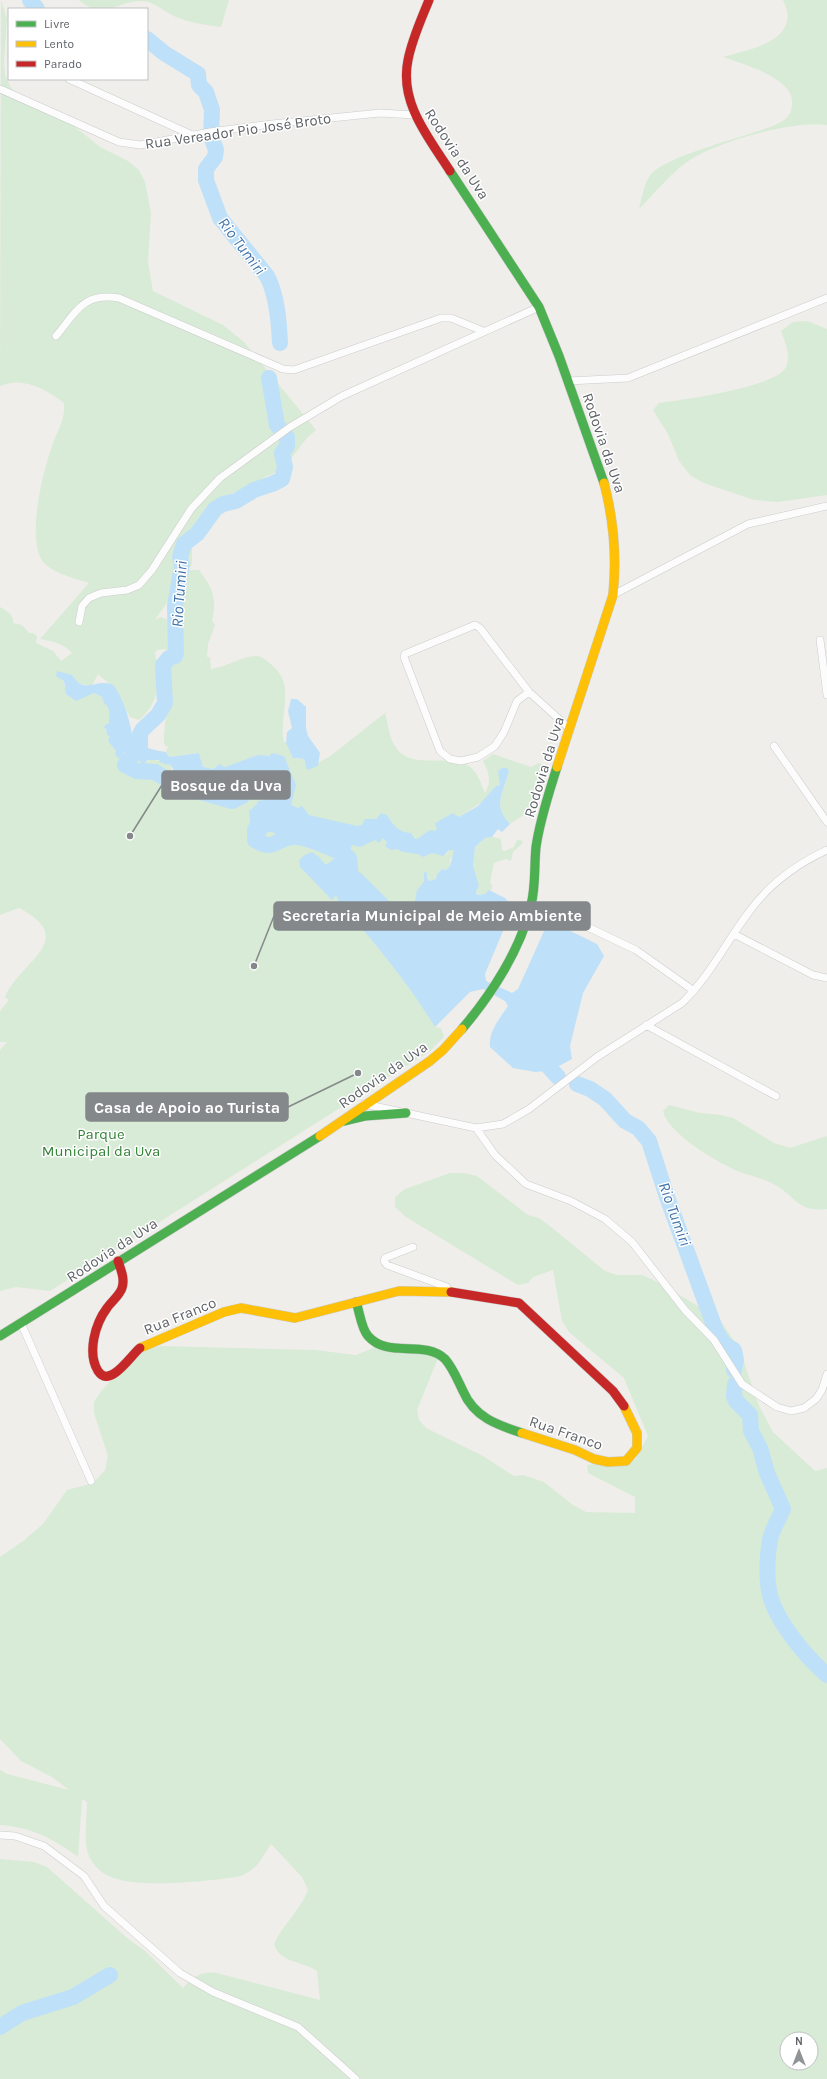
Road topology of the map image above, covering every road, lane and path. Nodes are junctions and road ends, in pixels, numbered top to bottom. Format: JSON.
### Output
{"nodes":[{"id":1,"x":429,"y":0,"type":"edge"},
{"id":2,"x":71,"y":80,"type":"edge"},
{"id":3,"x":0,"y":89,"type":"edge"},
{"id":4,"x":414,"y":115,"type":"junction"},
{"id":5,"x":193,"y":135,"type":"junction"},
{"id":6,"x":827,"y":298,"type":"edge"},
{"id":7,"x":539,"y":307,"type":"junction"},
{"id":8,"x":483,"y":331,"type":"junction"},
{"id":9,"x":56,"y":336,"type":"dead end"},
{"id":10,"x":568,"y":381,"type":"junction"},
{"id":11,"x":827,"y":506,"type":"edge"},
{"id":12,"x":613,"y":595,"type":"junction"},
{"id":13,"x":79,"y":622,"type":"dead end"},
{"id":14,"x":820,"y":640,"type":"dead end"},
{"id":15,"x":529,"y":692,"type":"junction"},
{"id":16,"x":827,"y":695,"type":"edge"},
{"id":17,"x":570,"y":729,"type":"junction"},
{"id":18,"x":774,"y":746,"type":"dead end"},
{"id":19,"x":827,"y":822,"type":"edge"},
{"id":20,"x":827,"y":850,"type":"edge"},
{"id":21,"x":531,"y":906,"type":"junction"},
{"id":22,"x":734,"y":934,"type":"junction"},
{"id":23,"x":827,"y":978,"type":"edge"},
{"id":24,"x":694,"y":991,"type":"junction"},
{"id":25,"x":646,"y":1025,"type":"junction"},
{"id":26,"x":776,"y":1096,"type":"dead end"},
{"id":27,"x":364,"y":1104,"type":"junction"},
{"id":28,"x":406,"y":1113,"type":"junction"},
{"id":29,"x":340,"y":1122,"type":"junction"},
{"id":30,"x":476,"y":1128,"type":"junction"},
{"id":31,"x":413,"y":1247,"type":"dead end"},
{"id":32,"x":118,"y":1261,"type":"junction"},
{"id":33,"x":450,"y":1292,"type":"junction"},
{"id":34,"x":356,"y":1302,"type":"junction"},
{"id":35,"x":21,"y":1324,"type":"junction"},
{"id":36,"x":0,"y":1336,"type":"edge"},
{"id":37,"x":827,"y":1374,"type":"edge"},
{"id":38,"x":91,"y":1481,"type":"dead end"},
{"id":39,"x":0,"y":1835,"type":"edge"},
{"id":40,"x":356,"y":2079,"type":"edge"}],
"edges":[{"from":1,"to":4,"type":"street","name":"Rodovia da Uva"},
{"from":2,"to":5,"type":"street"},
{"from":3,"to":5,"type":"street","name":"Rua Vereador Pio José Broto"},
{"from":4,"to":5,"type":"street","name":"Rua Vereador Pio José Broto"},
{"from":4,"to":7,"type":"street","name":"Rodovia da Uva"},
{"from":6,"to":10,"type":"street"},
{"from":7,"to":8,"type":"street"},
{"from":7,"to":10,"type":"street","name":"Rodovia da Uva"},
{"from":8,"to":9,"type":"street"},
{"from":8,"to":13,"type":"street"},
{"from":10,"to":12,"type":"street","name":"Rodovia da Uva"},
{"from":11,"to":12,"type":"street"},
{"from":12,"to":17,"type":"street","name":"Rodovia da Uva"},
{"from":14,"to":16,"type":"street"},
{"from":15,"to":15,"type":"street"},
{"from":15,"to":17,"type":"street"},
{"from":17,"to":21,"type":"street","name":"Rodovia da Uva"},
{"from":18,"to":19,"type":"street"},
{"from":20,"to":22,"type":"street"},
{"from":21,"to":24,"type":"street"},
{"from":21,"to":27,"type":"street","name":"Rodovia da Uva"},
{"from":22,"to":23,"type":"street"},
{"from":22,"to":24,"type":"street"},
{"from":24,"to":25,"type":"street"},
{"from":25,"to":26,"type":"street"},
{"from":25,"to":30,"type":"street"},
{"from":27,"to":28,"type":"street"},
{"from":27,"to":29,"type":"street","name":"Rodovia da Uva"},
{"from":28,"to":29,"type":"street"},
{"from":28,"to":30,"type":"street"},
{"from":29,"to":32,"type":"street","name":"Rodovia da Uva"},
{"from":30,"to":37,"type":"street"},
{"from":31,"to":33,"type":"street"},
{"from":32,"to":34,"type":"street","name":"Rua Franco"},
{"from":32,"to":35,"type":"street","name":"Rodovia da Uva"},
{"from":33,"to":34,"type":"street","name":"Rua Franco"},
{"from":33,"to":34,"type":"street","name":"Rua Franco"},
{"from":35,"to":36,"type":"street","name":"Rodovia da Uva"},
{"from":35,"to":38,"type":"street"},
{"from":39,"to":40,"type":"street"}]}
